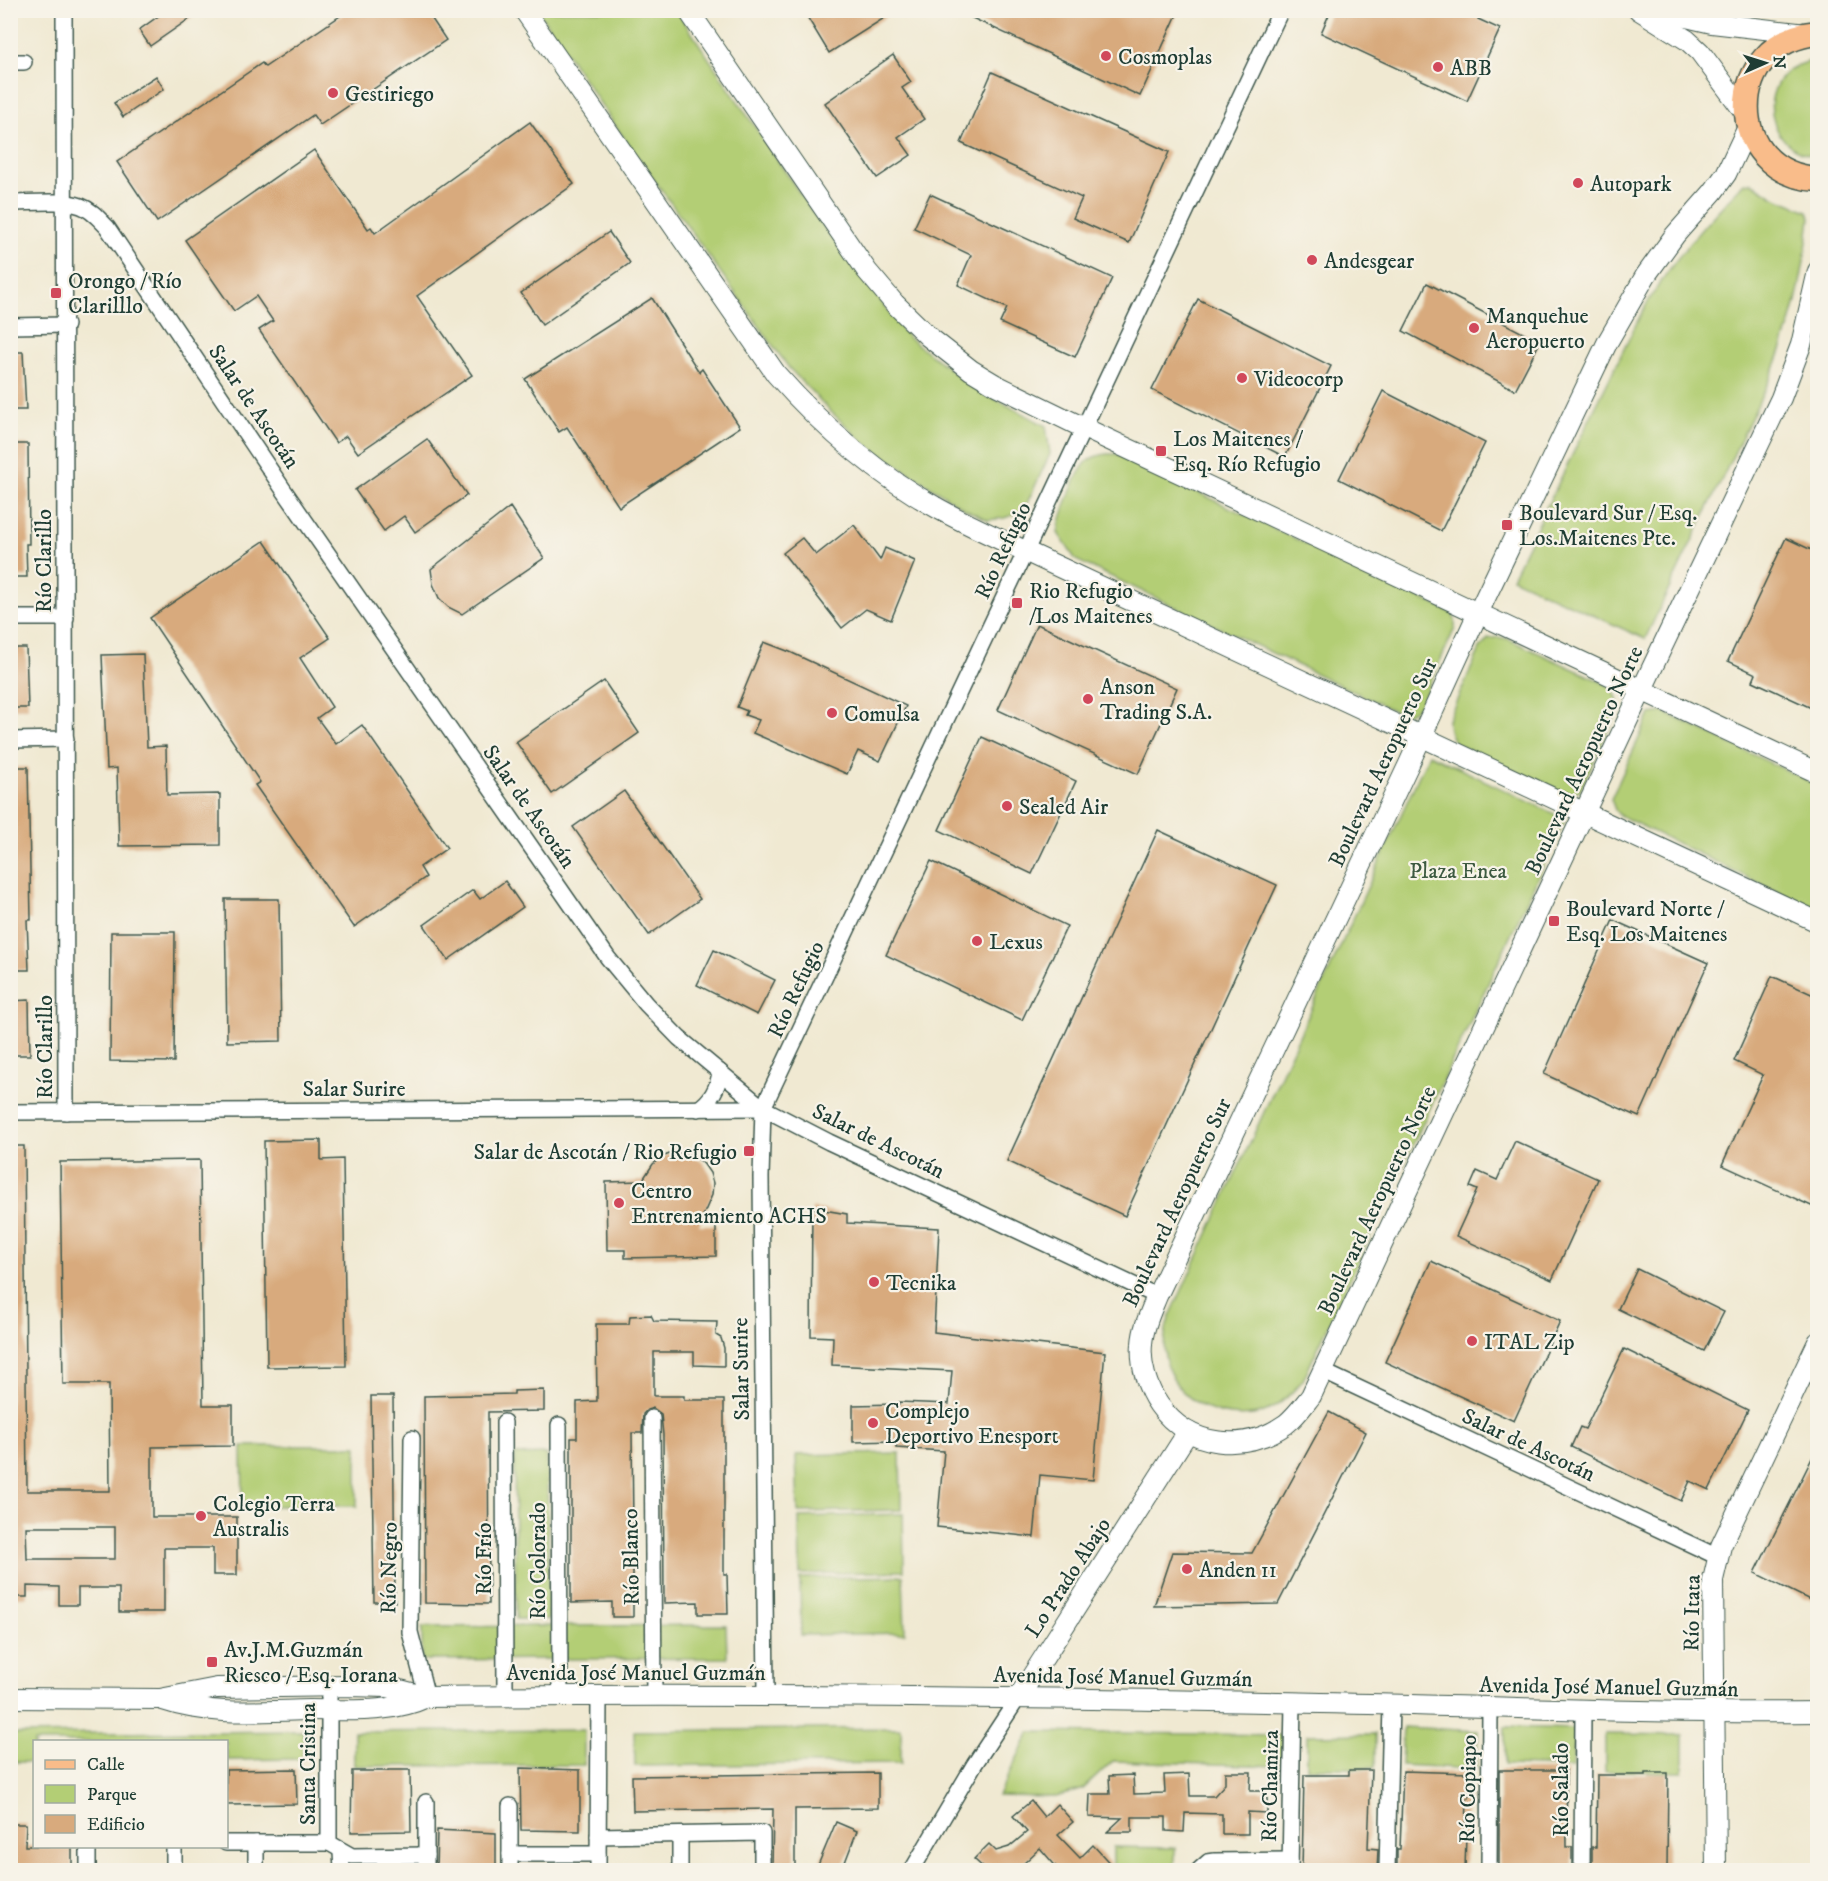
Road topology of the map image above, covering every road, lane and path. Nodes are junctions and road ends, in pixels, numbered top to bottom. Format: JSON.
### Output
{"nodes":[{"id":1,"x":64,"y":10,"type":"edge"},
{"id":2,"x":524,"y":10,"type":"edge"},
{"id":3,"x":688,"y":10,"type":"edge"},
{"id":4,"x":1281,"y":10,"type":"edge"},
{"id":5,"x":1639,"y":10,"type":"edge"},
{"id":6,"x":1656,"y":10,"type":"edge"},
{"id":7,"x":1812,"y":33,"type":"edge"},
{"id":8,"x":1747,"y":120,"type":"junction"},
{"id":9,"x":1818,"y":179,"type":"edge"},
{"id":10,"x":10,"y":203,"type":"edge"},
{"id":11,"x":66,"y":203,"type":"junction"},
{"id":12,"x":1818,"y":271,"type":"edge"},
{"id":13,"x":66,"y":325,"type":"junction"},
{"id":14,"x":10,"y":326,"type":"edge"},
{"id":15,"x":1084,"y":428,"type":"junction"},
{"id":16,"x":1027,"y":552,"type":"junction"},
{"id":17,"x":1478,"y":614,"type":"junction"},
{"id":18,"x":10,"y":618,"type":"edge"},
{"id":19,"x":66,"y":618,"type":"junction"},
{"id":20,"x":1643,"y":691,"type":"junction"},
{"id":21,"x":1421,"y":737,"type":"junction"},
{"id":22,"x":66,"y":739,"type":"junction"},
{"id":23,"x":10,"y":740,"type":"edge"},
{"id":24,"x":1818,"y":773,"type":"edge"},
{"id":25,"x":1585,"y":812,"type":"junction"},
{"id":26,"x":1818,"y":922,"type":"edge"},
{"id":27,"x":720,"y":1072,"type":"junction"},
{"id":28,"x":763,"y":1108,"type":"junction"},
{"id":29,"x":698,"y":1109,"type":"junction"},
{"id":30,"x":10,"y":1112,"type":"edge"},
{"id":31,"x":66,"y":1112,"type":"junction"},
{"id":32,"x":1157,"y":1296,"type":"junction"},
{"id":33,"x":1818,"y":1342,"type":"edge"},
{"id":34,"x":1322,"y":1371,"type":"junction"},
{"id":35,"x":652,"y":1418,"type":"dead end"},
{"id":36,"x":504,"y":1422,"type":"dead end"},
{"id":37,"x":559,"y":1425,"type":"dead end"},
{"id":38,"x":1188,"y":1432,"type":"junction"},
{"id":39,"x":412,"y":1438,"type":"dead end"},
{"id":40,"x":1718,"y":1557,"type":"junction"},
{"id":41,"x":329,"y":1686,"type":"junction"},
{"id":42,"x":766,"y":1695,"type":"junction"},
{"id":43,"x":505,"y":1696,"type":"junction"},
{"id":44,"x":560,"y":1696,"type":"junction"},
{"id":45,"x":654,"y":1696,"type":"junction"},
{"id":46,"x":427,"y":1697,"type":"junction"},
{"id":47,"x":599,"y":1697,"type":"junction"},
{"id":48,"x":10,"y":1698,"type":"edge"},
{"id":49,"x":1018,"y":1698,"type":"junction"},
{"id":50,"x":160,"y":1699,"type":"junction"},
{"id":51,"x":1293,"y":1702,"type":"junction"},
{"id":52,"x":1391,"y":1704,"type":"junction"},
{"id":53,"x":1490,"y":1707,"type":"junction"},
{"id":54,"x":329,"y":1710,"type":"junction"},
{"id":55,"x":1584,"y":1710,"type":"junction"},
{"id":56,"x":1818,"y":1712,"type":"edge"},
{"id":57,"x":1713,"y":1713,"type":"junction"},
{"id":58,"x":426,"y":1802,"type":"dead end"},
{"id":59,"x":510,"y":1806,"type":"dead end"},
{"id":60,"x":598,"y":1836,"type":"junction"},
{"id":61,"x":680,"y":1836,"type":"junction"},
{"id":62,"x":228,"y":1843,"type":"edge"},
{"id":63,"x":256,"y":1843,"type":"junction"},
{"id":64,"x":335,"y":1847,"type":"junction"},
{"id":65,"x":88,"y":1848,"type":"edge"},
{"id":66,"x":174,"y":1848,"type":"edge"},
{"id":67,"x":510,"y":1854,"type":"junction"},
{"id":68,"x":598,"y":1854,"type":"junction"},
{"id":69,"x":426,"y":1855,"type":"junction"},
{"id":70,"x":1290,"y":1865,"type":"edge"},
{"id":71,"x":88,"y":1870,"type":"edge"},
{"id":72,"x":174,"y":1870,"type":"edge"},
{"id":73,"x":256,"y":1870,"type":"edge"},
{"id":74,"x":342,"y":1870,"type":"edge"},
{"id":75,"x":426,"y":1870,"type":"edge"},
{"id":76,"x":510,"y":1870,"type":"edge"},
{"id":77,"x":598,"y":1870,"type":"edge"},
{"id":78,"x":680,"y":1870,"type":"edge"},
{"id":79,"x":762,"y":1870,"type":"edge"},
{"id":80,"x":912,"y":1870,"type":"edge"},
{"id":81,"x":1199,"y":1870,"type":"edge"},
{"id":82,"x":1387,"y":1870,"type":"edge"},
{"id":83,"x":1489,"y":1870,"type":"edge"},
{"id":84,"x":1582,"y":1870,"type":"edge"},
{"id":85,"x":1716,"y":1870,"type":"edge"}],
"edges":[{"from":1,"to":11,"type":"street","name":"Río Clarillo"},
{"from":2,"to":16,"type":"street"},
{"from":3,"to":15,"type":"street"},
{"from":4,"to":15,"type":"street","name":"Río Refugio"},
{"from":5,"to":8,"type":"street"},
{"from":6,"to":7,"type":"street"},
{"from":7,"to":8,"type":"main road"},
{"from":8,"to":9,"type":"main road"},
{"from":8,"to":17,"type":"street","name":"Boulevard Aeropuerto Sur"},
{"from":10,"to":11,"type":"street","name":"Salar de Ascotán"},
{"from":11,"to":13,"type":"street","name":"Río Clarillo"},
{"from":11,"to":27,"type":"street","name":"Salar de Ascotán"},
{"from":12,"to":20,"type":"street","name":"Boulevard Aeropuerto Norte"},
{"from":13,"to":14,"type":"street"},
{"from":13,"to":19,"type":"street","name":"Río Clarillo"},
{"from":15,"to":16,"type":"street","name":"Río Refugio"},
{"from":15,"to":17,"type":"street"},
{"from":16,"to":21,"type":"street"},
{"from":16,"to":28,"type":"street","name":"Río Refugio"},
{"from":17,"to":20,"type":"street"},
{"from":17,"to":21,"type":"street","name":"Boulevard Aeropuerto Sur"},
{"from":18,"to":19,"type":"street"},
{"from":19,"to":22,"type":"street","name":"Río Clarillo"},
{"from":20,"to":24,"type":"street"},
{"from":20,"to":25,"type":"street","name":"Boulevard Aeropuerto Norte"},
{"from":21,"to":25,"type":"street"},
{"from":21,"to":32,"type":"street","name":"Boulevard Aeropuerto Sur"},
{"from":22,"to":23,"type":"street"},
{"from":22,"to":31,"type":"street","name":"Río Clarillo"},
{"from":25,"to":26,"type":"street"},
{"from":25,"to":34,"type":"street","name":"Boulevard Aeropuerto Norte"},
{"from":27,"to":28,"type":"street","name":"Salar de Ascotán"},
{"from":27,"to":29,"type":"street"},
{"from":28,"to":29,"type":"street","name":"Salar Surire"},
{"from":28,"to":32,"type":"street","name":"Salar de Ascotán"},
{"from":28,"to":42,"type":"street","name":"Salar Surire"},
{"from":29,"to":31,"type":"street","name":"Salar Surire"},
{"from":30,"to":31,"type":"street","name":"Salar Surire"},
{"from":32,"to":38,"type":"street","name":"Boulevard Aeropuerto Sur"},
{"from":33,"to":40,"type":"street","name":"Río Itata"},
{"from":34,"to":38,"type":"street","name":"Boulevard Aeropuerto Norte"},
{"from":34,"to":40,"type":"street","name":"Salar de Ascotán"},
{"from":35,"to":45,"type":"street","name":"Río Blanco"},
{"from":36,"to":43,"type":"street","name":"Río Frío"},
{"from":37,"to":44,"type":"street","name":"Río Colorado"},
{"from":38,"to":49,"type":"street","name":"Lo Prado Abajo"},
{"from":39,"to":46,"type":"street","name":"Río Negro"},
{"from":40,"to":57,"type":"street","name":"Río Itata"},
{"from":41,"to":46,"type":"street","name":"Avenida José Manuel Guzmán"},
{"from":41,"to":50,"type":"street","name":"Avenida José Manuel Guzmán"},
{"from":41,"to":54,"type":"street","name":"Santa Cristina"},
{"from":42,"to":45,"type":"street","name":"Avenida José Manuel Guzmán"},
{"from":42,"to":49,"type":"street","name":"Avenida José Manuel Guzmán"},
{"from":43,"to":44,"type":"street","name":"Avenida José Manuel Guzmán"},
{"from":43,"to":46,"type":"street","name":"Avenida José Manuel Guzmán"},
{"from":44,"to":47,"type":"street","name":"Avenida José Manuel Guzmán"},
{"from":45,"to":47,"type":"street","name":"Avenida José Manuel Guzmán"},
{"from":46,"to":54,"type":"street","name":"Avenida José Manuel Guzmán"},
{"from":47,"to":60,"type":"street"},
{"from":48,"to":50,"type":"street","name":"Avenida José Manuel Guzmán"},
{"from":49,"to":51,"type":"street","name":"Avenida José Manuel Guzmán"},
{"from":49,"to":80,"type":"street","name":"Lo Prado Abajo"},
{"from":50,"to":54,"type":"street","name":"Avenida José Manuel Guzmán"},
{"from":51,"to":52,"type":"street","name":"Avenida José Manuel Guzmán"},
{"from":51,"to":70,"type":"street","name":"Río Chamiza"},
{"from":52,"to":53,"type":"street","name":"Avenida José Manuel Guzmán"},
{"from":52,"to":82,"type":"street"},
{"from":53,"to":55,"type":"street","name":"Avenida José Manuel Guzmán"},
{"from":53,"to":83,"type":"street","name":"Río Copiapo"},
{"from":54,"to":64,"type":"street","name":"Santa Cristina"},
{"from":55,"to":57,"type":"street","name":"Avenida José Manuel Guzmán"},
{"from":55,"to":84,"type":"street","name":"Río Salado"},
{"from":56,"to":57,"type":"street","name":"Avenida José Manuel Guzmán"},
{"from":57,"to":85,"type":"street","name":"Río Itata"},
{"from":58,"to":69,"type":"street"},
{"from":59,"to":67,"type":"street"},
{"from":60,"to":61,"type":"street"},
{"from":60,"to":68,"type":"street"},
{"from":61,"to":78,"type":"street"},
{"from":61,"to":79,"type":"street"},
{"from":62,"to":63,"type":"street","name":"Santa Cristina"},
{"from":63,"to":64,"type":"street","name":"Santa Cristina"},
{"from":63,"to":73,"type":"street"},
{"from":64,"to":69,"type":"street","name":"Santa Cristina"},
{"from":64,"to":74,"type":"street","name":"Santa Cristina"},
{"from":65,"to":71,"type":"street"},
{"from":66,"to":72,"type":"street"},
{"from":67,"to":68,"type":"street"},
{"from":67,"to":76,"type":"street"},
{"from":68,"to":77,"type":"street"},
{"from":69,"to":75,"type":"street"},
{"from":70,"to":81,"type":"street"}]}
